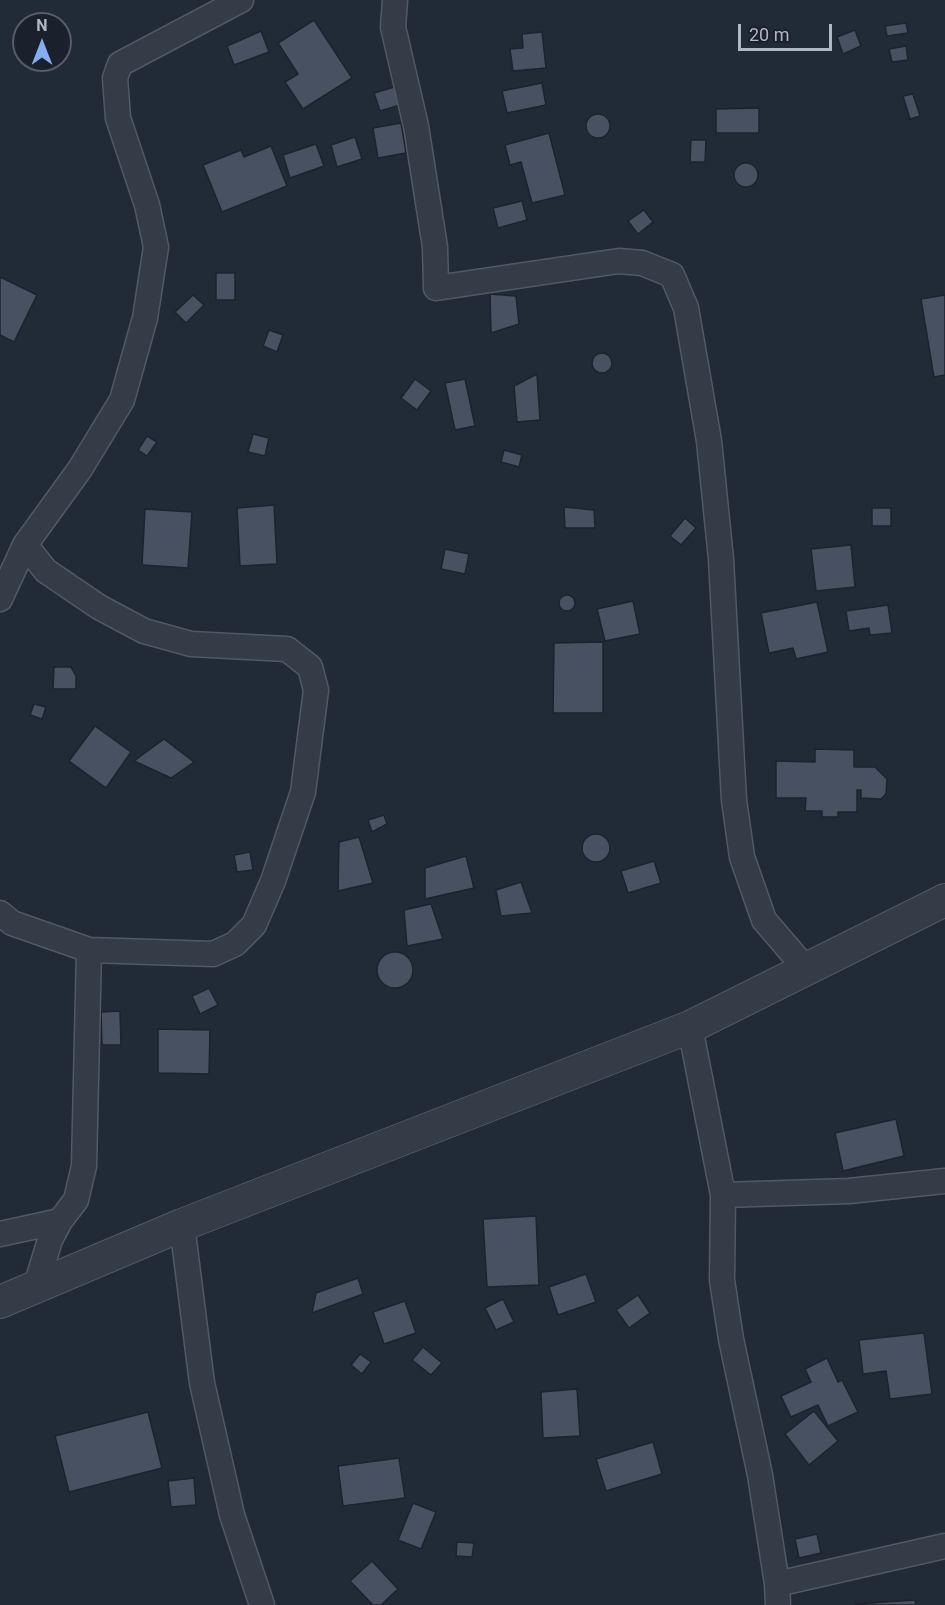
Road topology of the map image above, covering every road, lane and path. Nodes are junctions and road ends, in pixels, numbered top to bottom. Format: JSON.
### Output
{"nodes":[{"id":1,"x":241,"y":0,"type":"edge"},
{"id":2,"x":395,"y":0,"type":"edge"},
{"id":3,"x":25,"y":545,"type":"junction"},
{"id":4,"x":0,"y":599,"type":"edge"},
{"id":5,"x":945,"y":900,"type":"edge"},
{"id":6,"x":0,"y":913,"type":"edge"},
{"id":7,"x":89,"y":950,"type":"junction"},
{"id":8,"x":806,"y":969,"type":"junction"},
{"id":9,"x":690,"y":1027,"type":"junction"},
{"id":10,"x":945,"y":1181,"type":"edge"},
{"id":11,"x":723,"y":1195,"type":"junction"},
{"id":12,"x":60,"y":1221,"type":"junction"},
{"id":13,"x":182,"y":1225,"type":"junction"},
{"id":14,"x":0,"y":1234,"type":"edge"},
{"id":15,"x":36,"y":1286,"type":"junction"},
{"id":16,"x":0,"y":1302,"type":"edge"},
{"id":17,"x":945,"y":1546,"type":"edge"},
{"id":18,"x":778,"y":1594,"type":"edge"},
{"id":19,"x":262,"y":1605,"type":"edge"}],
"edges":[{"from":1,"to":3,"type":"street"},
{"from":2,"to":8,"type":"street"},
{"from":3,"to":4,"type":"street"},
{"from":3,"to":7,"type":"street"},
{"from":5,"to":8,"type":"street"},
{"from":6,"to":7,"type":"street"},
{"from":7,"to":12,"type":"street"},
{"from":8,"to":9,"type":"street"},
{"from":9,"to":11,"type":"street"},
{"from":9,"to":13,"type":"street"},
{"from":10,"to":11,"type":"street"},
{"from":11,"to":18,"type":"street"},
{"from":12,"to":14,"type":"street"},
{"from":12,"to":15,"type":"street"},
{"from":13,"to":15,"type":"street"},
{"from":13,"to":19,"type":"street"},
{"from":15,"to":16,"type":"street"},
{"from":17,"to":18,"type":"street"}]}
